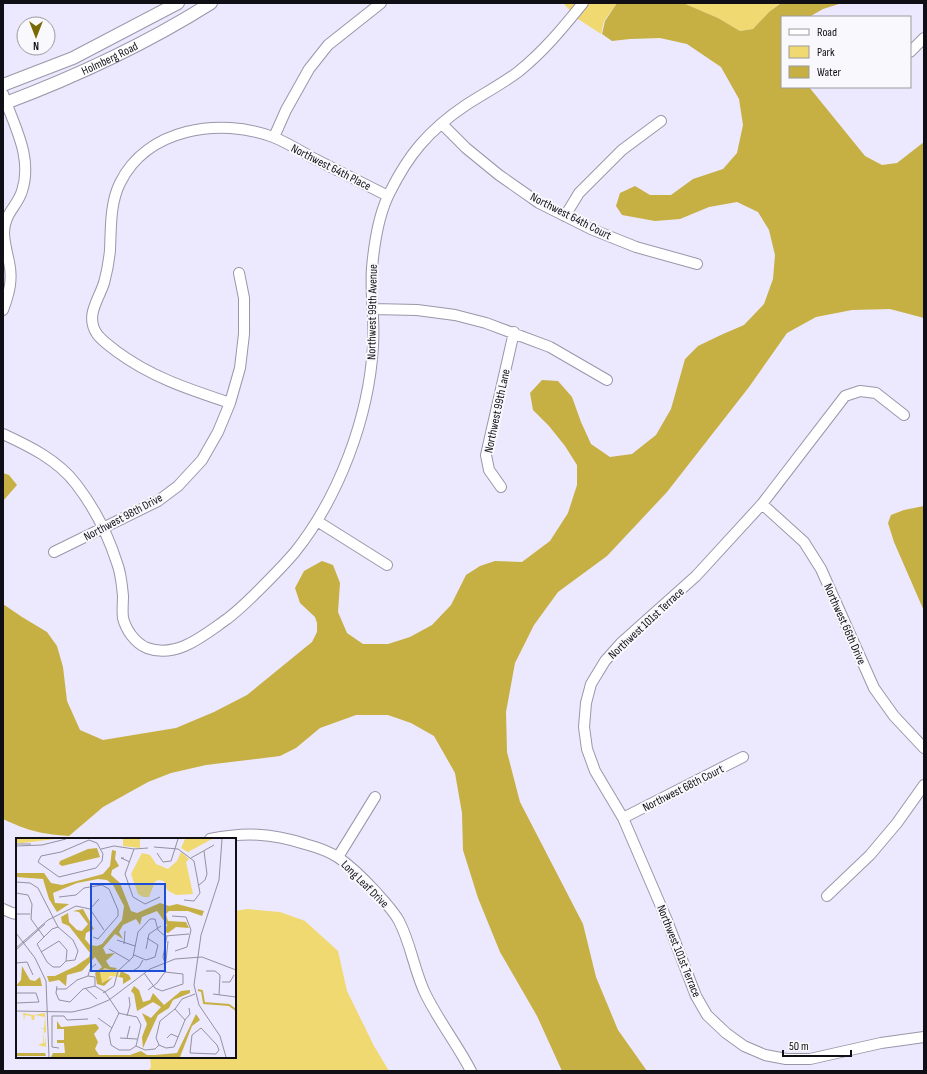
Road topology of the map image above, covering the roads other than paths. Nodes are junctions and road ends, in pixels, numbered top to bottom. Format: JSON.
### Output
{"nodes":[{"id":1,"x":178,"y":3,"type":"edge"},
{"id":2,"x":211,"y":3,"type":"edge"},
{"id":3,"x":381,"y":3,"type":"edge"},
{"id":4,"x":583,"y":3,"type":"edge"},
{"id":5,"x":924,"y":38,"type":"edge"},
{"id":6,"x":911,"y":51,"type":"edge"},
{"id":7,"x":3,"y":85,"type":"edge"},
{"id":8,"x":4,"y":101,"type":"edge"},
{"id":9,"x":661,"y":121,"type":"dead end"},
{"id":10,"x":442,"y":124,"type":"junction"},
{"id":11,"x":274,"y":137,"type":"junction"},
{"id":12,"x":388,"y":196,"type":"junction"},
{"id":13,"x":565,"y":216,"type":"junction"},
{"id":14,"x":697,"y":264,"type":"dead end"},
{"id":15,"x":239,"y":273,"type":"dead end"},
{"id":16,"x":3,"y":310,"type":"edge"},
{"id":17,"x":373,"y":310,"type":"junction"},
{"id":18,"x":514,"y":332,"type":"junction"},
{"id":19,"x":607,"y":380,"type":"dead end"},
{"id":20,"x":230,"y":403,"type":"junction"},
{"id":21,"x":904,"y":415,"type":"dead end"},
{"id":22,"x":3,"y":434,"type":"edge"},
{"id":23,"x":501,"y":487,"type":"dead end"},
{"id":24,"x":762,"y":504,"type":"junction"},
{"id":25,"x":317,"y":521,"type":"junction"},
{"id":26,"x":104,"y":528,"type":"junction"},
{"id":27,"x":54,"y":552,"type":"dead end"},
{"id":28,"x":387,"y":565,"type":"dead end"},
{"id":29,"x":924,"y":748,"type":"edge"},
{"id":30,"x":742,"y":757,"type":"dead end"},
{"id":31,"x":924,"y":785,"type":"edge"},
{"id":32,"x":375,"y":797,"type":"dead end"},
{"id":33,"x":623,"y":818,"type":"junction"},
{"id":34,"x":214,"y":838,"type":"edge"},
{"id":35,"x":338,"y":857,"type":"junction"},
{"id":36,"x":827,"y":896,"type":"dead end"},
{"id":37,"x":924,"y":1037,"type":"edge"},
{"id":38,"x":471,"y":1071,"type":"edge"}],
"edges":[{"from":1,"to":7,"type":"street","name":"Holmberg Road"},
{"from":2,"to":8,"type":"street","name":"Holmberg Road"},
{"from":3,"to":11,"type":"street"},
{"from":4,"to":10,"type":"street","name":"Northwest 99th Avenue"},
{"from":5,"to":6,"type":"street"},
{"from":8,"to":16,"type":"street"},
{"from":9,"to":13,"type":"street"},
{"from":10,"to":12,"type":"street","name":"Northwest 99th Avenue"},
{"from":10,"to":13,"type":"street","name":"Northwest 64th Court"},
{"from":11,"to":12,"type":"street","name":"Northwest 64th Place"},
{"from":11,"to":20,"type":"street","name":"Northwest 64th Place"},
{"from":12,"to":17,"type":"street","name":"Northwest 99th Avenue"},
{"from":13,"to":14,"type":"street","name":"Northwest 64th Court"},
{"from":15,"to":20,"type":"street","name":"Northwest 98th Drive"},
{"from":17,"to":18,"type":"street"},
{"from":17,"to":25,"type":"street","name":"Northwest 99th Avenue"},
{"from":18,"to":19,"type":"street"},
{"from":18,"to":23,"type":"street","name":"Northwest 99th Lane"},
{"from":20,"to":26,"type":"street","name":"Northwest 98th Drive"},
{"from":21,"to":24,"type":"street","name":"Northwest 101st Terrace"},
{"from":22,"to":26,"type":"street"},
{"from":24,"to":29,"type":"street","name":"Northwest 66th Drive"},
{"from":24,"to":33,"type":"street","name":"Northwest 101st Terrace"},
{"from":25,"to":26,"type":"street","name":"Northwest 99th Avenue"},
{"from":25,"to":28,"type":"street"},
{"from":26,"to":27,"type":"street","name":"Northwest 98th Drive"},
{"from":30,"to":33,"type":"street","name":"Northwest 68th Court"},
{"from":31,"to":36,"type":"street"},
{"from":32,"to":35,"type":"street"},
{"from":33,"to":37,"type":"street","name":"Northwest 101st Terrace"},
{"from":34,"to":35,"type":"street","name":"Long Leaf Drive"},
{"from":35,"to":38,"type":"street","name":"Long Leaf Drive"}]}
